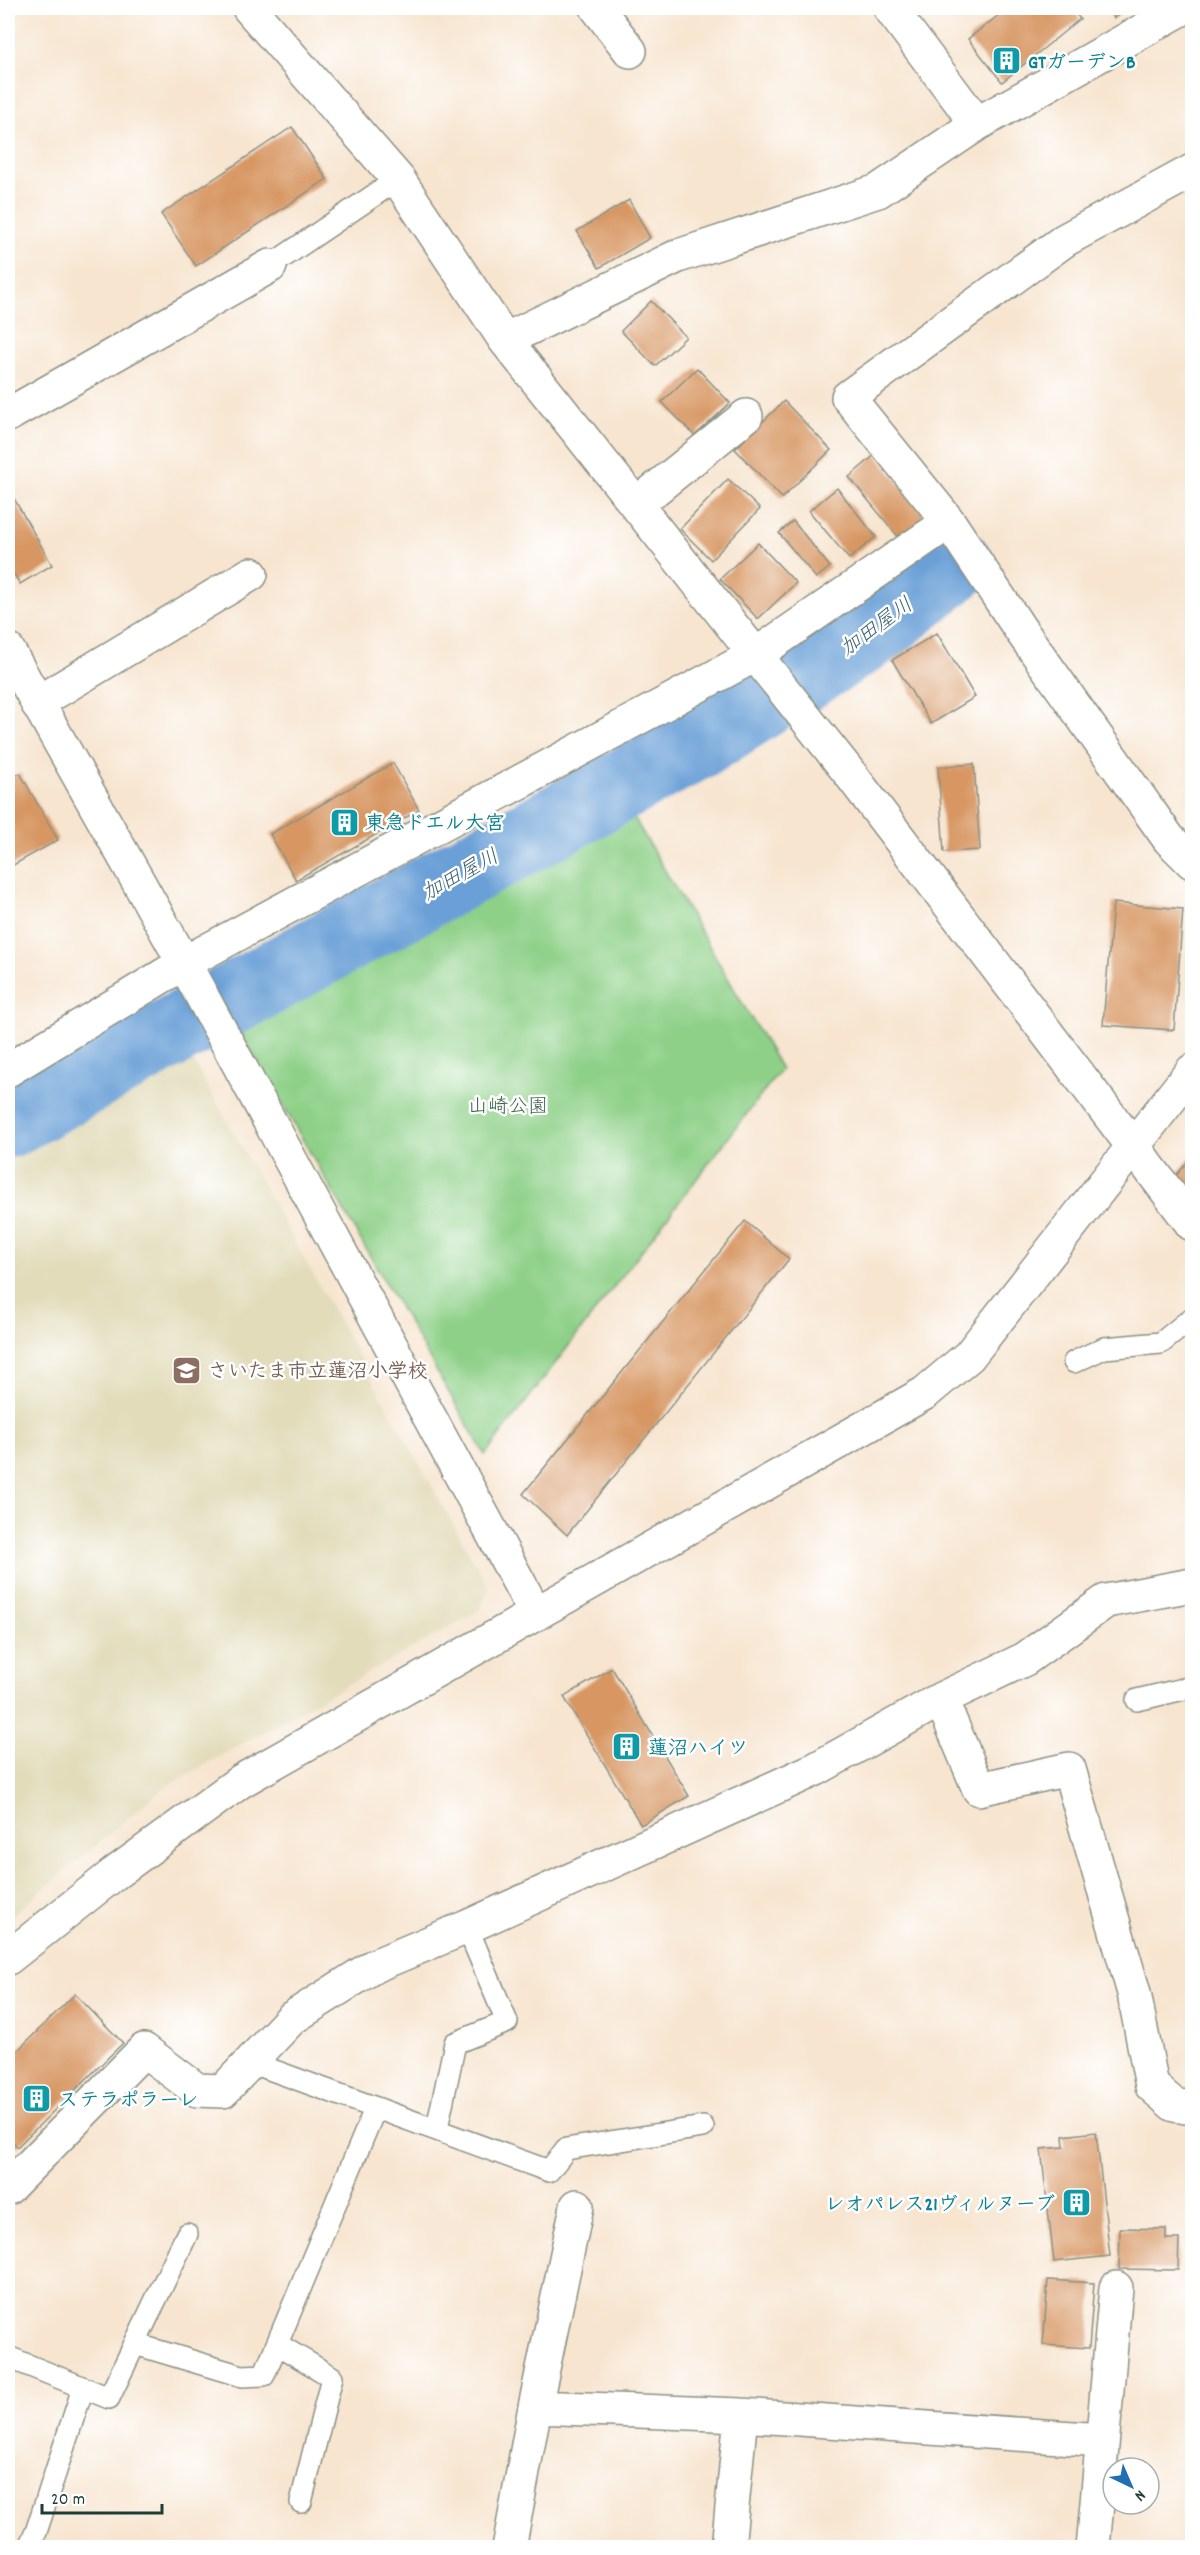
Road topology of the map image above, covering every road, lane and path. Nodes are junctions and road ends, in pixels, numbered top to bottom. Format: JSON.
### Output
{"nodes":[{"id":1,"x":249,"y":8,"type":"edge"},
{"id":2,"x":597,"y":8,"type":"edge"},
{"id":3,"x":890,"y":8,"type":"edge"},
{"id":4,"x":1184,"y":8,"type":"edge"},
{"id":5,"x":630,"y":51,"type":"dead end"},
{"id":6,"x":977,"y":124,"type":"junction"},
{"id":7,"x":1192,"y":171,"type":"edge"},
{"id":8,"x":398,"y":179,"type":"junction"},
{"id":9,"x":270,"y":266,"type":"joint"},
{"id":10,"x":505,"y":340,"type":"junction"},
{"id":11,"x":8,"y":415,"type":"edge"},
{"id":12,"x":746,"y":416,"type":"dead end"},
{"id":13,"x":637,"y":504,"type":"junction"},
{"id":14,"x":949,"y":522,"type":"junction"},
{"id":15,"x":251,"y":574,"type":"dead end"},
{"id":16,"x":8,"y":650,"type":"edge"},
{"id":17,"x":757,"y":654,"type":"junction"},
{"id":18,"x":37,"y":703,"type":"junction"},
{"id":19,"x":1192,"y":862,"type":"edge"},
{"id":20,"x":184,"y":963,"type":"junction"},
{"id":21,"x":8,"y":1070,"type":"edge"},
{"id":22,"x":1192,"y":1071,"type":"edge"},
{"id":23,"x":1133,"y":1149,"type":"junction"},
{"id":24,"x":1192,"y":1224,"type":"edge"},
{"id":25,"x":1192,"y":1318,"type":"edge"},
{"id":26,"x":1074,"y":1362,"type":"dead end"},
{"id":27,"x":1192,"y":1585,"type":"edge"},
{"id":28,"x":536,"y":1614,"type":"junction"},
{"id":29,"x":1192,"y":1687,"type":"edge"},
{"id":30,"x":940,"y":1698,"type":"junction"},
{"id":31,"x":1137,"y":1700,"type":"dead end"},
{"id":32,"x":467,"y":1927,"type":"junction"},
{"id":33,"x":8,"y":1958,"type":"edge"},
{"id":34,"x":250,"y":2062,"type":"junction"},
{"id":35,"x":1192,"y":2108,"type":"edge"},
{"id":36,"x":375,"y":2109,"type":"junction"},
{"id":37,"x":703,"y":2127,"type":"dead end"},
{"id":38,"x":437,"y":2128,"type":"junction"},
{"id":39,"x":8,"y":2188,"type":"edge"},
{"id":40,"x":577,"y":2206,"type":"dead end"},
{"id":41,"x":187,"y":2234,"type":"dead end"},
{"id":42,"x":1116,"y":2288,"type":"dead end"},
{"id":43,"x":135,"y":2344,"type":"junction"},
{"id":44,"x":277,"y":2344,"type":"junction"},
{"id":45,"x":8,"y":2357,"type":"edge"},
{"id":46,"x":83,"y":2388,"type":"junction"},
{"id":47,"x":535,"y":2407,"type":"junction"},
{"id":48,"x":741,"y":2415,"type":"junction"},
{"id":49,"x":1102,"y":2440,"type":"junction"},
{"id":50,"x":301,"y":2502,"type":"dead end"},
{"id":51,"x":28,"y":2547,"type":"edge"},
{"id":52,"x":509,"y":2547,"type":"edge"},
{"id":53,"x":728,"y":2547,"type":"edge"},
{"id":54,"x":1093,"y":2547,"type":"edge"}],
"edges":[{"from":1,"to":8,"type":"street"},
{"from":2,"to":5,"type":"street"},
{"from":3,"to":6,"type":"street"},
{"from":4,"to":6,"type":"street"},
{"from":6,"to":10,"type":"street"},
{"from":7,"to":14,"type":"street"},
{"from":8,"to":9,"type":"lane"},
{"from":8,"to":10,"type":"street"},
{"from":9,"to":11,"type":"street"},
{"from":10,"to":13,"type":"street"},
{"from":12,"to":13,"type":"street"},
{"from":13,"to":17,"type":"street"},
{"from":14,"to":17,"type":"street"},
{"from":14,"to":19,"type":"street"},
{"from":15,"to":18,"type":"street"},
{"from":16,"to":18,"type":"street"},
{"from":17,"to":20,"type":"street"},
{"from":17,"to":23,"type":"street"},
{"from":18,"to":20,"type":"street"},
{"from":20,"to":21,"type":"street"},
{"from":20,"to":28,"type":"street"},
{"from":22,"to":23,"type":"street"},
{"from":23,"to":24,"type":"street"},
{"from":23,"to":28,"type":"street"},
{"from":25,"to":26,"type":"lane"},
{"from":27,"to":30,"type":"street"},
{"from":28,"to":33,"type":"street"},
{"from":29,"to":31,"type":"lane"},
{"from":30,"to":32,"type":"street"},
{"from":30,"to":35,"type":"street"},
{"from":32,"to":34,"type":"street"},
{"from":32,"to":38,"type":"lane"},
{"from":34,"to":36,"type":"lane"},
{"from":34,"to":39,"type":"street"},
{"from":36,"to":38,"type":"lane"},
{"from":36,"to":44,"type":"lane"},
{"from":37,"to":38,"type":"lane"},
{"from":40,"to":47,"type":"street"},
{"from":41,"to":43,"type":"lane"},
{"from":42,"to":49,"type":"street"},
{"from":43,"to":44,"type":"lane"},
{"from":43,"to":46,"type":"lane"},
{"from":44,"to":50,"type":"lane"},
{"from":45,"to":46,"type":"lane"},
{"from":46,"to":51,"type":"lane"},
{"from":47,"to":48,"type":"street"},
{"from":47,"to":52,"type":"street"},
{"from":48,"to":49,"type":"street"},
{"from":48,"to":53,"type":"street"},
{"from":49,"to":54,"type":"street"}]}
